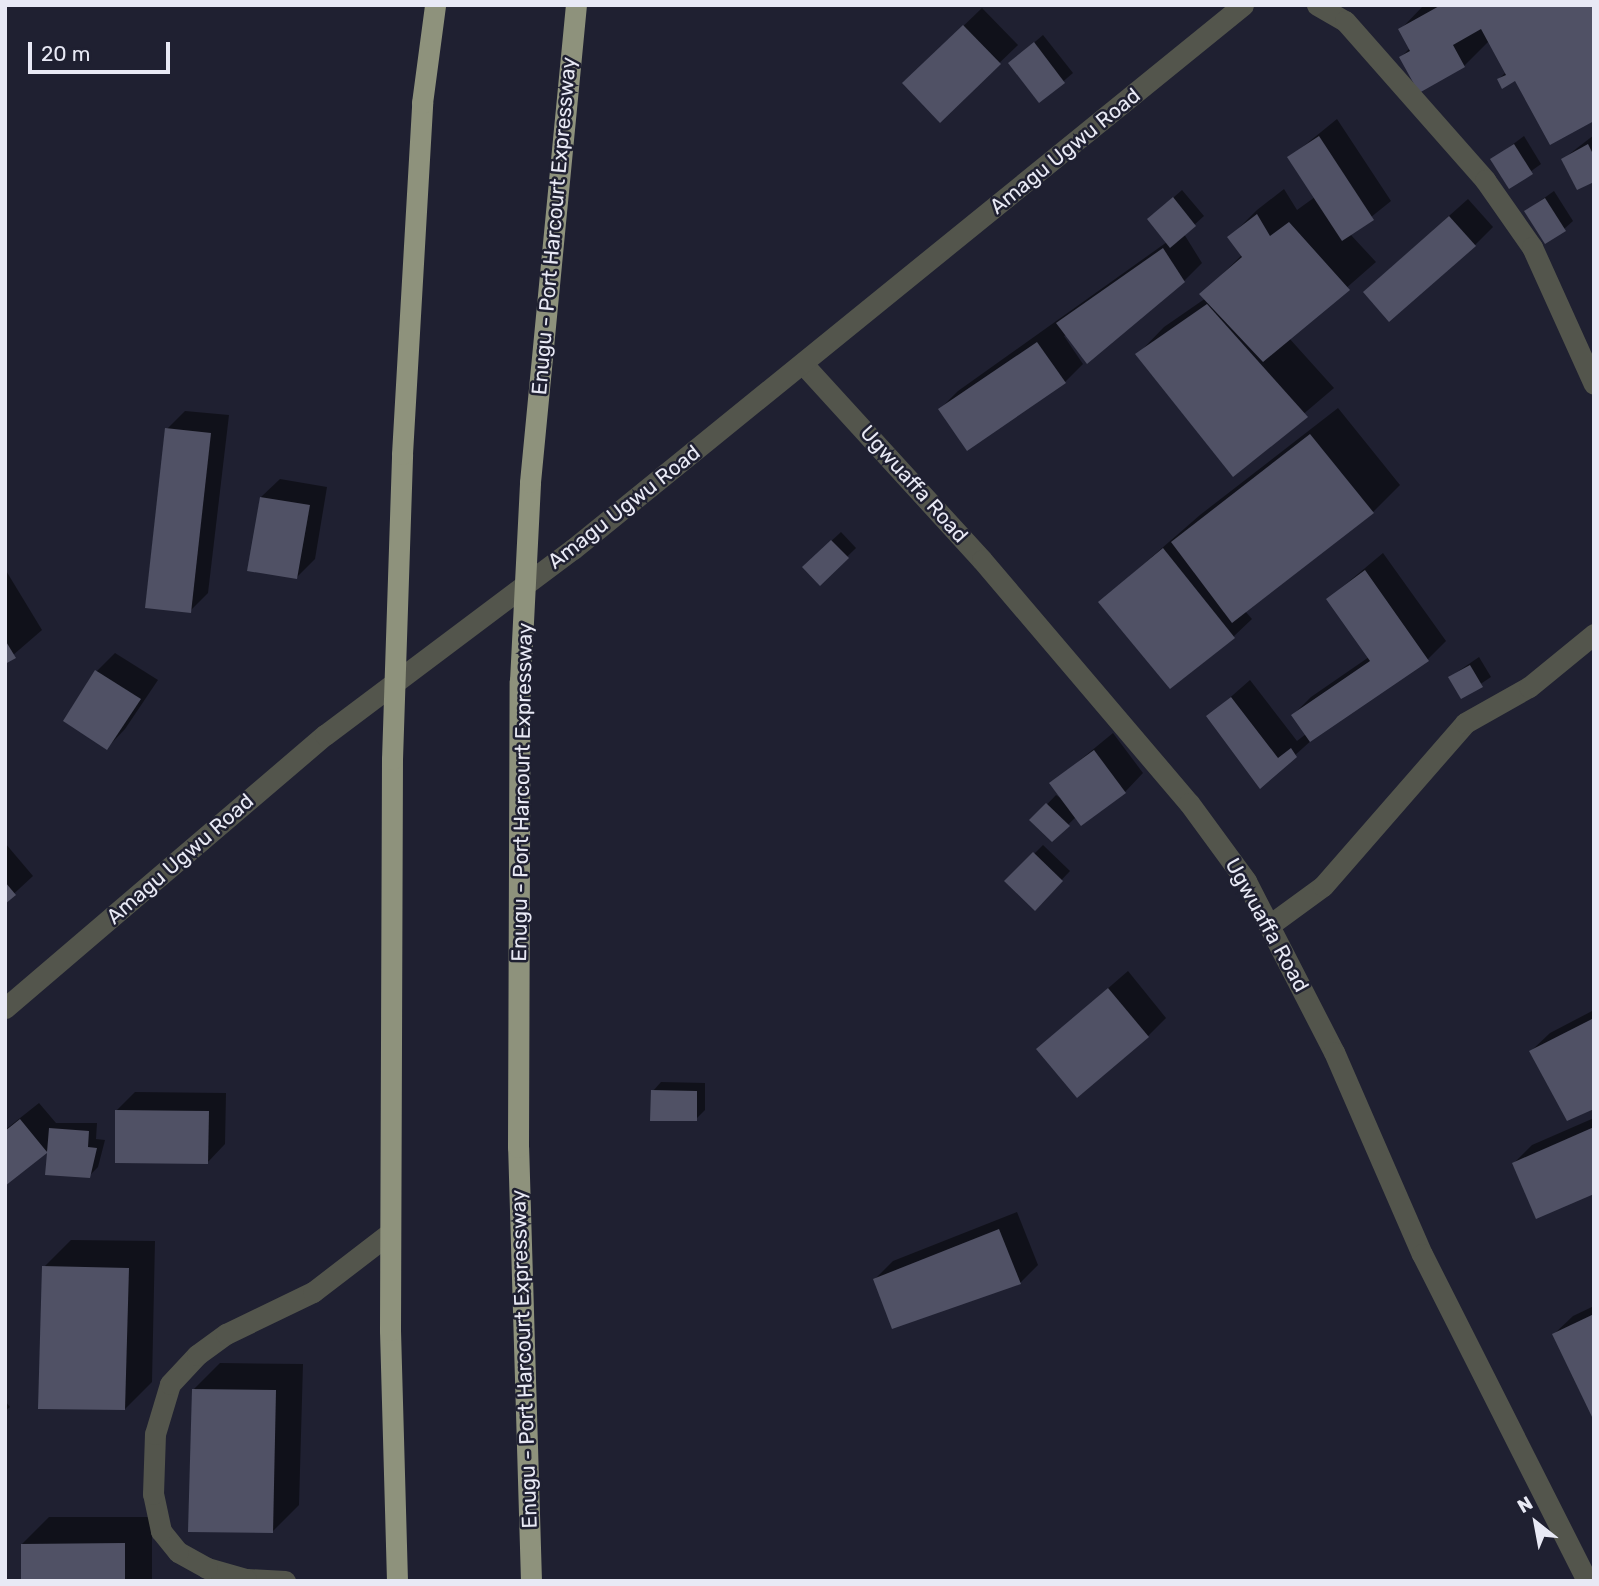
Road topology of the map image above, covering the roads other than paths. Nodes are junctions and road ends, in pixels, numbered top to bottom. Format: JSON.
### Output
{"nodes":[{"id":1,"x":435,"y":5,"type":"edge"},
{"id":2,"x":576,"y":5,"type":"edge"},
{"id":3,"x":1243,"y":5,"type":"edge"},
{"id":4,"x":1317,"y":5,"type":"edge"},
{"id":5,"x":803,"y":365,"type":"junction"},
{"id":6,"x":1594,"y":384,"type":"edge"},
{"id":7,"x":1594,"y":634,"type":"edge"},
{"id":8,"x":1272,"y":925,"type":"junction"},
{"id":9,"x":5,"y":1008,"type":"edge"},
{"id":10,"x":390,"y":1233,"type":"junction"},
{"id":11,"x":285,"y":1581,"type":"edge"},
{"id":12,"x":397,"y":1581,"type":"edge"},
{"id":13,"x":531,"y":1581,"type":"edge"},
{"id":14,"x":1587,"y":1581,"type":"edge"}],
"edges":[{"from":1,"to":10,"type":"highway"},
{"from":2,"to":13,"type":"highway","name":"Enugu - Port Harcourt Expressway"},
{"from":3,"to":5,"type":"street","name":"Amagu Ugwu Road"},
{"from":4,"to":6,"type":"street"},
{"from":5,"to":8,"type":"street","name":"Ugwuaffa Road"},
{"from":5,"to":9,"type":"street","name":"Amagu Ugwu Road"},
{"from":7,"to":8,"type":"street"},
{"from":8,"to":14,"type":"street","name":"Ugwuaffa Road"},
{"from":10,"to":11,"type":"street"},
{"from":10,"to":12,"type":"highway"}]}
